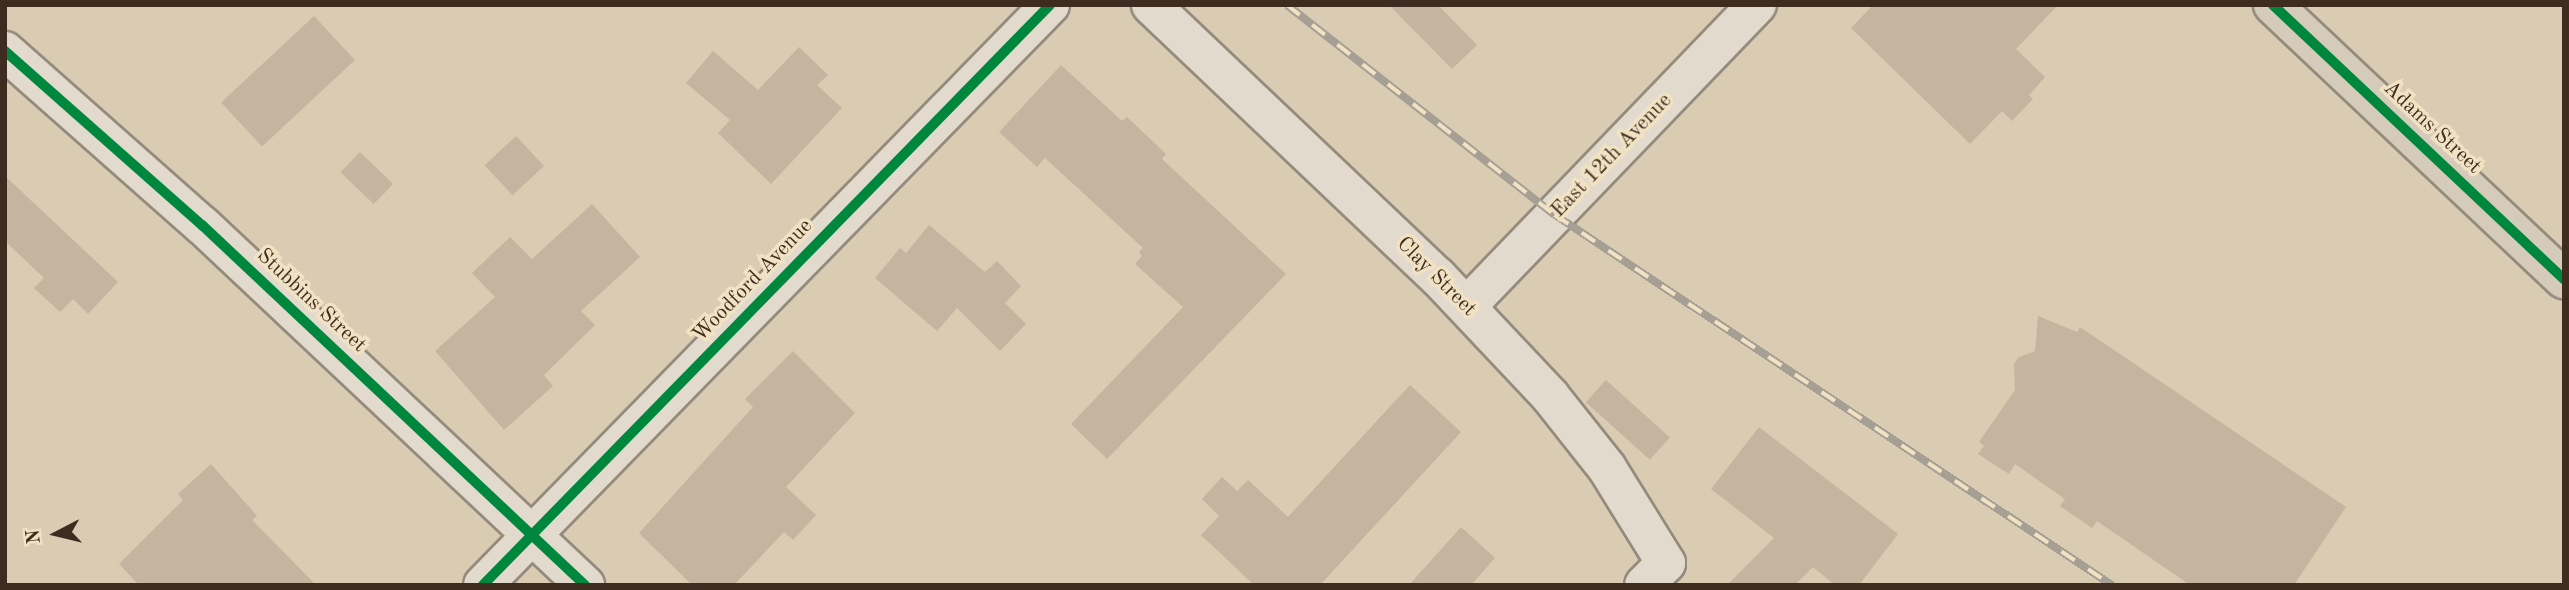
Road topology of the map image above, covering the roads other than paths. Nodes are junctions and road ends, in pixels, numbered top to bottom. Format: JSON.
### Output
{"nodes":[{"id":1,"x":1050,"y":5,"type":"edge"},
{"id":2,"x":1151,"y":5,"type":"edge"},
{"id":3,"x":1757,"y":5,"type":"edge"},
{"id":4,"x":2273,"y":5,"type":"edge"},
{"id":5,"x":5,"y":51,"type":"edge"},
{"id":6,"x":2564,"y":279,"type":"edge"},
{"id":7,"x":1467,"y":306,"type":"junction"},
{"id":8,"x":531,"y":535,"type":"junction"},
{"id":9,"x":1663,"y":577,"type":"edge"},
{"id":10,"x":483,"y":585,"type":"edge"},
{"id":11,"x":585,"y":585,"type":"edge"}],
"edges":[{"from":1,"to":8,"type":"street","name":"Woodford Avenue"},
{"from":2,"to":7,"type":"street","name":"Clay Street"},
{"from":3,"to":7,"type":"street","name":"East 12th Avenue"},
{"from":4,"to":6,"type":"main road","name":"Adams Street"},
{"from":5,"to":8,"type":"street","name":"Stubbins Street"},
{"from":7,"to":9,"type":"street","name":"Clay Street"},
{"from":8,"to":10,"type":"street","name":"Woodford Avenue"},
{"from":8,"to":11,"type":"street","name":"Stubbins Street"}]}
